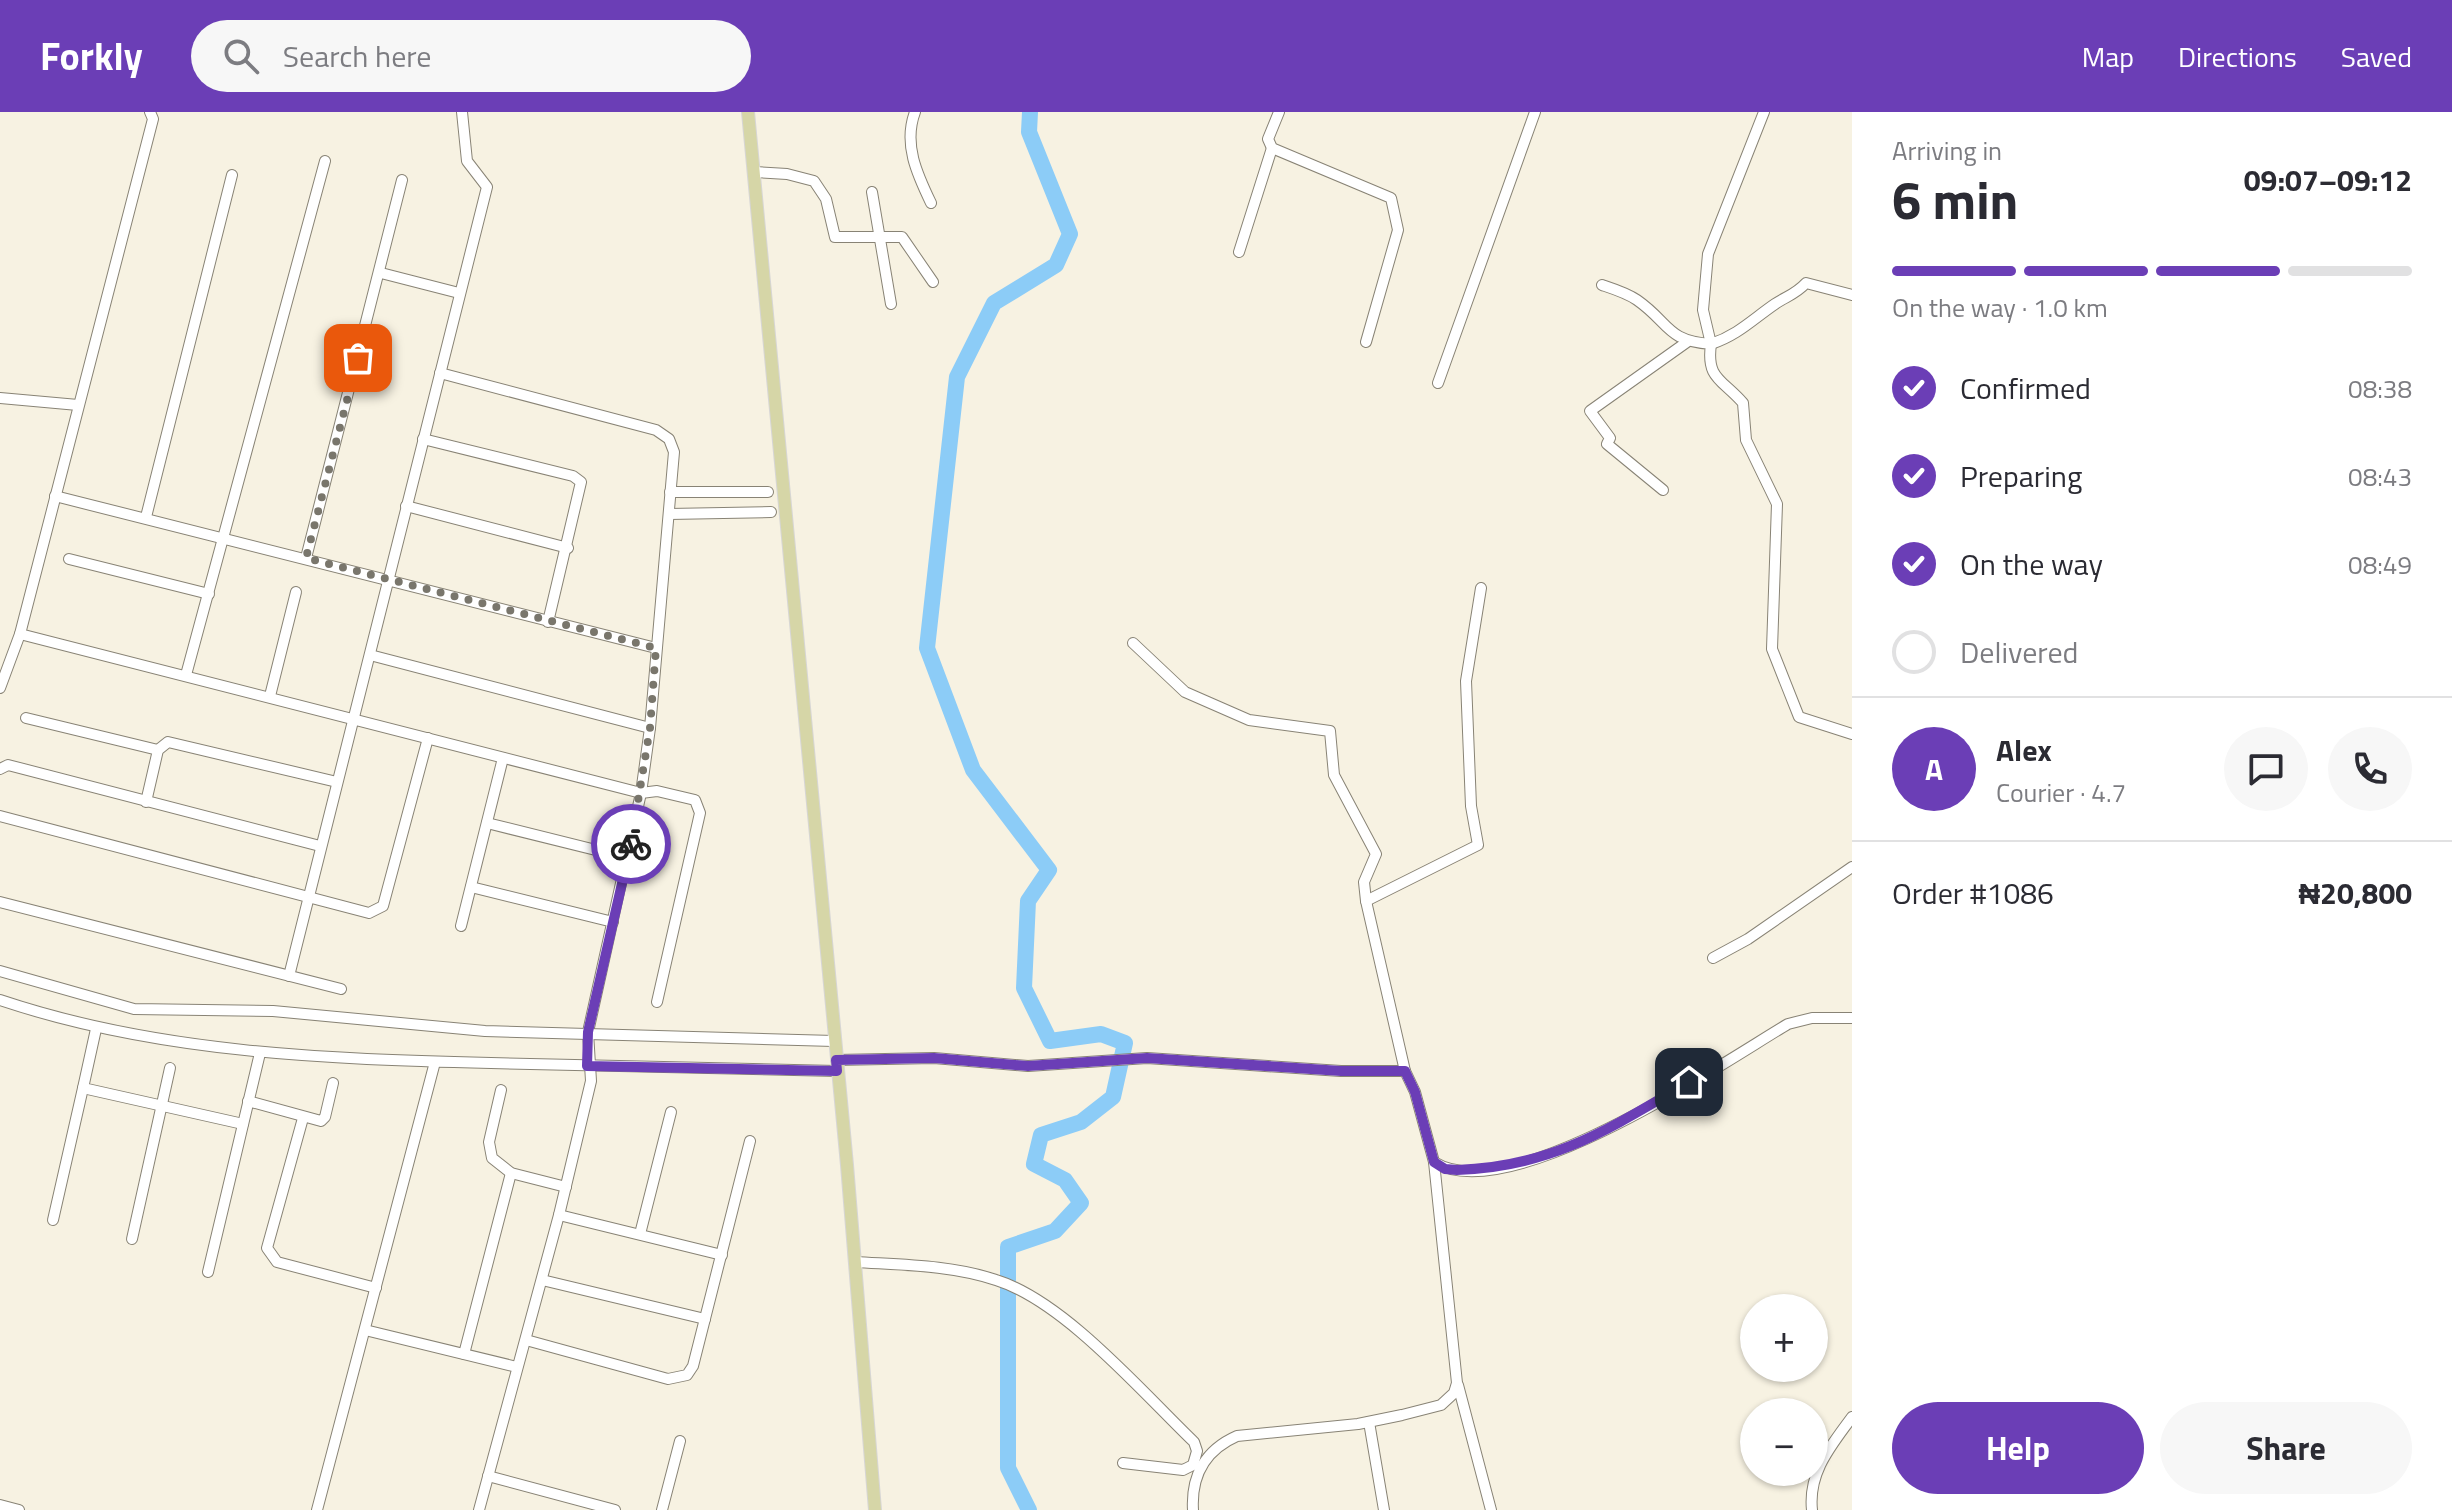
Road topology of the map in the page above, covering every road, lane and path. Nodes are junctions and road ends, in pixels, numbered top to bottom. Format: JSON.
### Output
{"nodes":[{"id":1,"x":150,"y":112,"type":"edge"},
{"id":2,"x":462,"y":112,"type":"edge"},
{"id":3,"x":748,"y":112,"type":"edge"},
{"id":4,"x":915,"y":112,"type":"edge"},
{"id":5,"x":1279,"y":112,"type":"edge"},
{"id":6,"x":1535,"y":112,"type":"edge"},
{"id":7,"x":1764,"y":112,"type":"edge"},
{"id":8,"x":1272,"y":148,"type":"junction"},
{"id":9,"x":325,"y":161,"type":"dead end"},
{"id":10,"x":754,"y":172,"type":"junction"},
{"id":11,"x":232,"y":175,"type":"dead end"},
{"id":12,"x":402,"y":180,"type":"dead end"},
{"id":13,"x":872,"y":192,"type":"dead end"},
{"id":14,"x":931,"y":203,"type":"dead end"},
{"id":15,"x":881,"y":237,"type":"junction"},
{"id":16,"x":1239,"y":252,"type":"dead end"},
{"id":17,"x":381,"y":273,"type":"junction"},
{"id":18,"x":933,"y":282,"type":"dead end"},
{"id":19,"x":1602,"y":285,"type":"dead end"},
{"id":20,"x":459,"y":293,"type":"junction"},
{"id":21,"x":1852,"y":295,"type":"edge"},
{"id":22,"x":891,"y":304,"type":"dead end"},
{"id":23,"x":1366,"y":342,"type":"dead end"},
{"id":24,"x":1687,"y":342,"type":"junction"},
{"id":25,"x":1711,"y":344,"type":"junction"},
{"id":26,"x":440,"y":373,"type":"junction"},
{"id":27,"x":1438,"y":383,"type":"dead end"},
{"id":28,"x":0,"y":398,"type":"edge"},
{"id":29,"x":78,"y":405,"type":"junction"},
{"id":30,"x":423,"y":439,"type":"junction"},
{"id":31,"x":1663,"y":490,"type":"dead end"},
{"id":32,"x":670,"y":492,"type":"junction"},
{"id":33,"x":768,"y":492,"type":"dead end"},
{"id":34,"x":55,"y":496,"type":"junction"},
{"id":35,"x":406,"y":506,"type":"junction"},
{"id":36,"x":771,"y":512,"type":"dead end"},
{"id":37,"x":669,"y":514,"type":"junction"},
{"id":38,"x":146,"y":517,"type":"junction"},
{"id":39,"x":226,"y":537,"type":"junction"},
{"id":40,"x":568,"y":548,"type":"junction"},
{"id":41,"x":306,"y":558,"type":"junction"},
{"id":42,"x":69,"y":559,"type":"dead end"},
{"id":43,"x":390,"y":580,"type":"junction"},
{"id":44,"x":1481,"y":588,"type":"dead end"},
{"id":45,"x":296,"y":592,"type":"dead end"},
{"id":46,"x":209,"y":594,"type":"junction"},
{"id":47,"x":548,"y":622,"type":"junction"},
{"id":48,"x":20,"y":634,"type":"junction"},
{"id":49,"x":1133,"y":643,"type":"dead end"},
{"id":50,"x":656,"y":648,"type":"junction"},
{"id":51,"x":370,"y":655,"type":"junction"},
{"id":52,"x":186,"y":675,"type":"junction"},
{"id":53,"x":0,"y":688,"type":"edge"},
{"id":54,"x":270,"y":696,"type":"junction"},
{"id":55,"x":353,"y":717,"type":"junction"},
{"id":56,"x":26,"y":718,"type":"dead end"},
{"id":57,"x":650,"y":728,"type":"junction"},
{"id":58,"x":1852,"y":734,"type":"edge"},
{"id":59,"x":428,"y":738,"type":"junction"},
{"id":60,"x":158,"y":750,"type":"junction"},
{"id":61,"x":503,"y":758,"type":"junction"},
{"id":62,"x":0,"y":769,"type":"edge"},
{"id":63,"x":337,"y":782,"type":"junction"},
{"id":64,"x":641,"y":793,"type":"junction"},
{"id":65,"x":146,"y":802,"type":"junction"},
{"id":66,"x":0,"y":816,"type":"edge"},
{"id":67,"x":487,"y":823,"type":"junction"},
{"id":68,"x":320,"y":846,"type":"junction"},
{"id":69,"x":628,"y":858,"type":"junction"},
{"id":70,"x":1852,"y":867,"type":"edge"},
{"id":71,"x":471,"y":887,"type":"junction"},
{"id":72,"x":308,"y":896,"type":"junction"},
{"id":73,"x":1366,"y":901,"type":"junction"},
{"id":74,"x":0,"y":902,"type":"edge"},
{"id":75,"x":613,"y":922,"type":"junction"},
{"id":76,"x":461,"y":926,"type":"dead end"},
{"id":77,"x":1713,"y":958,"type":"dead end"},
{"id":78,"x":0,"y":971,"type":"edge"},
{"id":79,"x":289,"y":976,"type":"junction"},
{"id":80,"x":341,"y":989,"type":"dead end"},
{"id":81,"x":0,"y":1000,"type":"edge"},
{"id":82,"x":657,"y":1002,"type":"dead end"},
{"id":83,"x":1852,"y":1018,"type":"edge"},
{"id":84,"x":96,"y":1029,"type":"junction"},
{"id":85,"x":588,"y":1032,"type":"junction"},
{"id":86,"x":834,"y":1041,"type":"junction"},
{"id":87,"x":260,"y":1053,"type":"junction"},
{"id":88,"x":435,"y":1062,"type":"junction"},
{"id":89,"x":587,"y":1066,"type":"junction"},
{"id":90,"x":837,"y":1066,"type":"junction"},
{"id":91,"x":170,"y":1068,"type":"dead end"},
{"id":92,"x":1405,"y":1071,"type":"junction"},
{"id":93,"x":333,"y":1083,"type":"dead end"},
{"id":94,"x":83,"y":1088,"type":"junction"},
{"id":95,"x":501,"y":1090,"type":"dead end"},
{"id":96,"x":248,"y":1101,"type":"junction"},
{"id":97,"x":162,"y":1106,"type":"junction"},
{"id":98,"x":671,"y":1112,"type":"dead end"},
{"id":99,"x":303,"y":1118,"type":"junction"},
{"id":100,"x":243,"y":1124,"type":"junction"},
{"id":101,"x":750,"y":1141,"type":"dead end"},
{"id":102,"x":1434,"y":1162,"type":"junction"},
{"id":103,"x":511,"y":1173,"type":"junction"},
{"id":104,"x":566,"y":1187,"type":"junction"},
{"id":105,"x":559,"y":1215,"type":"junction"},
{"id":106,"x":53,"y":1220,"type":"dead end"},
{"id":107,"x":640,"y":1234,"type":"junction"},
{"id":108,"x":132,"y":1239,"type":"dead end"},
{"id":109,"x":722,"y":1255,"type":"junction"},
{"id":110,"x":855,"y":1262,"type":"junction"},
{"id":111,"x":208,"y":1272,"type":"dead end"},
{"id":112,"x":542,"y":1280,"type":"junction"},
{"id":113,"x":376,"y":1288,"type":"junction"},
{"id":114,"x":705,"y":1319,"type":"junction"},
{"id":115,"x":365,"y":1330,"type":"junction"},
{"id":116,"x":526,"y":1340,"type":"junction"},
{"id":117,"x":464,"y":1354,"type":"junction"},
{"id":118,"x":517,"y":1367,"type":"junction"},
{"id":119,"x":1457,"y":1383,"type":"junction"},
{"id":120,"x":1852,"y":1417,"type":"edge"},
{"id":121,"x":1369,"y":1422,"type":"junction"},
{"id":122,"x":680,"y":1441,"type":"dead end"},
{"id":123,"x":1123,"y":1463,"type":"dead end"},
{"id":124,"x":488,"y":1476,"type":"junction"},
{"id":125,"x":0,"y":1505,"type":"edge"},
{"id":126,"x":19,"y":1510,"type":"edge"},
{"id":127,"x":317,"y":1510,"type":"edge"},
{"id":128,"x":479,"y":1510,"type":"edge"},
{"id":129,"x":615,"y":1510,"type":"edge"},
{"id":130,"x":662,"y":1510,"type":"edge"},
{"id":131,"x":875,"y":1510,"type":"edge"},
{"id":132,"x":1193,"y":1510,"type":"edge"},
{"id":133,"x":1384,"y":1510,"type":"edge"},
{"id":134,"x":1491,"y":1510,"type":"edge"},
{"id":135,"x":1812,"y":1510,"type":"edge"}],
"edges":[{"from":1,"to":29,"type":"street"},
{"from":2,"to":20,"type":"street"},
{"from":3,"to":10,"type":"main road"},
{"from":4,"to":14,"type":"street"},
{"from":5,"to":8,"type":"street"},
{"from":6,"to":27,"type":"street"},
{"from":7,"to":25,"type":"street"},
{"from":8,"to":16,"type":"street"},
{"from":8,"to":23,"type":"street"},
{"from":9,"to":39,"type":"street"},
{"from":10,"to":15,"type":"street"},
{"from":10,"to":86,"type":"main road"},
{"from":11,"to":38,"type":"street"},
{"from":12,"to":17,"type":"street"},
{"from":13,"to":15,"type":"street"},
{"from":15,"to":18,"type":"street"},
{"from":15,"to":22,"type":"street"},
{"from":17,"to":20,"type":"street"},
{"from":17,"to":41,"type":"street"},
{"from":19,"to":24,"type":"street"},
{"from":20,"to":26,"type":"street"},
{"from":21,"to":25,"type":"street"},
{"from":24,"to":25,"type":"street"},
{"from":24,"to":31,"type":"street"},
{"from":25,"to":58,"type":"street"},
{"from":26,"to":30,"type":"street"},
{"from":26,"to":32,"type":"street"},
{"from":28,"to":29,"type":"street"},
{"from":29,"to":34,"type":"street"},
{"from":30,"to":35,"type":"street"},
{"from":30,"to":40,"type":"street"},
{"from":32,"to":33,"type":"street"},
{"from":32,"to":37,"type":"street"},
{"from":34,"to":38,"type":"street"},
{"from":34,"to":48,"type":"street"},
{"from":35,"to":40,"type":"street"},
{"from":35,"to":43,"type":"street"},
{"from":36,"to":37,"type":"street"},
{"from":37,"to":50,"type":"street"},
{"from":38,"to":39,"type":"street"},
{"from":39,"to":41,"type":"street"},
{"from":39,"to":46,"type":"street"},
{"from":40,"to":47,"type":"street"},
{"from":41,"to":43,"type":"street"},
{"from":42,"to":46,"type":"street"},
{"from":43,"to":47,"type":"street"},
{"from":43,"to":51,"type":"street"},
{"from":44,"to":73,"type":"street"},
{"from":45,"to":54,"type":"street"},
{"from":46,"to":52,"type":"street"},
{"from":47,"to":50,"type":"street"},
{"from":48,"to":52,"type":"street"},
{"from":48,"to":53,"type":"street"},
{"from":49,"to":73,"type":"street"},
{"from":50,"to":57,"type":"street"},
{"from":51,"to":55,"type":"street"},
{"from":51,"to":57,"type":"street"},
{"from":52,"to":54,"type":"street"},
{"from":54,"to":55,"type":"street"},
{"from":55,"to":59,"type":"street"},
{"from":55,"to":63,"type":"street"},
{"from":56,"to":60,"type":"street"},
{"from":57,"to":64,"type":"street"},
{"from":59,"to":61,"type":"street"},
{"from":59,"to":72,"type":"street"},
{"from":60,"to":63,"type":"street"},
{"from":60,"to":65,"type":"street"},
{"from":61,"to":64,"type":"street"},
{"from":61,"to":67,"type":"street"},
{"from":62,"to":65,"type":"street"},
{"from":63,"to":68,"type":"street"},
{"from":64,"to":69,"type":"street"},
{"from":64,"to":82,"type":"street"},
{"from":65,"to":68,"type":"street"},
{"from":66,"to":72,"type":"street"},
{"from":67,"to":69,"type":"street"},
{"from":67,"to":71,"type":"street"},
{"from":68,"to":72,"type":"street"},
{"from":69,"to":75,"type":"street"},
{"from":70,"to":77,"type":"street"},
{"from":71,"to":75,"type":"street"},
{"from":71,"to":76,"type":"street"},
{"from":72,"to":79,"type":"street"},
{"from":73,"to":92,"type":"street"},
{"from":74,"to":79,"type":"street"},
{"from":75,"to":85,"type":"street"},
{"from":78,"to":85,"type":"street"},
{"from":79,"to":80,"type":"street"},
{"from":81,"to":84,"type":"street"},
{"from":83,"to":102,"type":"street"},
{"from":84,"to":87,"type":"street"},
{"from":84,"to":94,"type":"street"},
{"from":85,"to":86,"type":"street"},
{"from":85,"to":89,"type":"street"},
{"from":86,"to":90,"type":"main road"},
{"from":87,"to":88,"type":"street"},
{"from":87,"to":96,"type":"street"},
{"from":88,"to":89,"type":"street"},
{"from":88,"to":113,"type":"street"},
{"from":89,"to":90,"type":"street"},
{"from":89,"to":104,"type":"street"},
{"from":90,"to":92,"type":"street"},
{"from":90,"to":110,"type":"main road"},
{"from":91,"to":97,"type":"street"},
{"from":92,"to":102,"type":"street"},
{"from":93,"to":99,"type":"street"},
{"from":94,"to":97,"type":"street"},
{"from":94,"to":106,"type":"street"},
{"from":95,"to":103,"type":"street"},
{"from":96,"to":99,"type":"street"},
{"from":96,"to":100,"type":"street"},
{"from":97,"to":100,"type":"street"},
{"from":97,"to":108,"type":"street"},
{"from":98,"to":107,"type":"street"},
{"from":99,"to":113,"type":"street"},
{"from":100,"to":111,"type":"street"},
{"from":101,"to":109,"type":"street"},
{"from":102,"to":119,"type":"street"},
{"from":103,"to":104,"type":"street"},
{"from":103,"to":117,"type":"street"},
{"from":104,"to":105,"type":"street"},
{"from":105,"to":107,"type":"street"},
{"from":105,"to":112,"type":"street"},
{"from":107,"to":109,"type":"street"},
{"from":109,"to":114,"type":"street"},
{"from":110,"to":123,"type":"street"},
{"from":110,"to":131,"type":"main road"},
{"from":112,"to":114,"type":"street"},
{"from":112,"to":116,"type":"street"},
{"from":113,"to":115,"type":"street"},
{"from":114,"to":116,"type":"street"},
{"from":115,"to":117,"type":"street"},
{"from":115,"to":127,"type":"street"},
{"from":116,"to":118,"type":"street"},
{"from":117,"to":118,"type":"street"},
{"from":118,"to":124,"type":"street"},
{"from":119,"to":121,"type":"street"},
{"from":119,"to":134,"type":"street"},
{"from":120,"to":135,"type":"street"},
{"from":121,"to":132,"type":"street"},
{"from":121,"to":133,"type":"street"},
{"from":122,"to":130,"type":"street"},
{"from":124,"to":128,"type":"street"},
{"from":124,"to":129,"type":"street"},
{"from":125,"to":126,"type":"street"}]}
